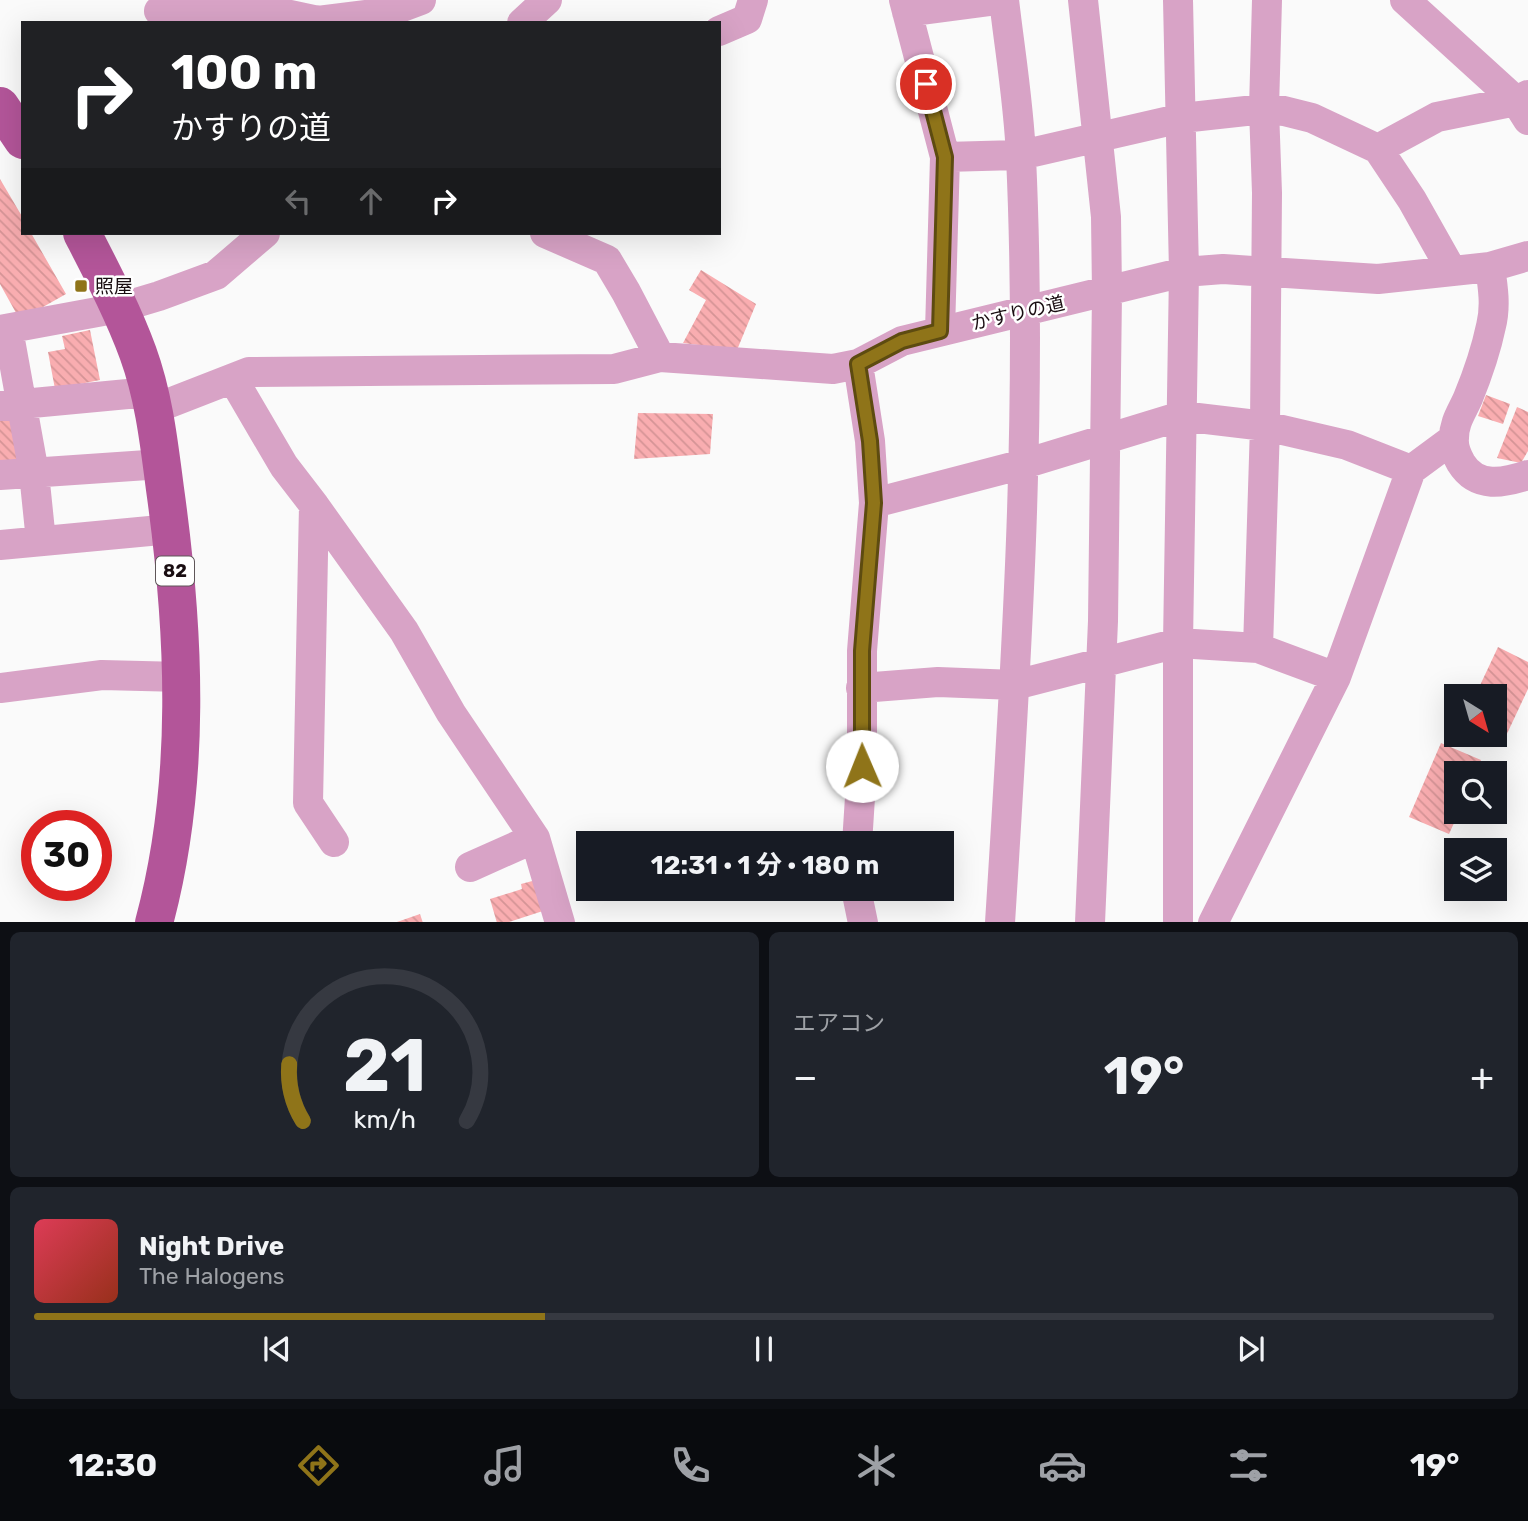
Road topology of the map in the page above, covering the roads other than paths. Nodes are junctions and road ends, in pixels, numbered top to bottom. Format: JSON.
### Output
{"nodes":[{"id":1,"x":421,"y":0,"type":"edge"},
{"id":2,"x":547,"y":0,"type":"edge"},
{"id":3,"x":753,"y":0,"type":"edge"},
{"id":4,"x":998,"y":0,"type":"edge"},
{"id":5,"x":1004,"y":0,"type":"edge"},
{"id":6,"x":1083,"y":0,"type":"edge"},
{"id":7,"x":1178,"y":0,"type":"edge"},
{"id":8,"x":1267,"y":0,"type":"edge"},
{"id":9,"x":1405,"y":0,"type":"edge"},
{"id":10,"x":906,"y":6,"type":"edge"},
{"id":11,"x":159,"y":11,"type":"edge"},
{"id":12,"x":389,"y":12,"type":"edge"},
{"id":13,"x":524,"y":21,"type":"edge"},
{"id":14,"x":721,"y":30,"type":"edge"},
{"id":15,"x":1524,"y":105,"type":"edge"},
{"id":16,"x":0,"y":106,"type":"edge"},
{"id":17,"x":1264,"y":109,"type":"junction"},
{"id":18,"x":1181,"y":118,"type":"junction"},
{"id":19,"x":1097,"y":136,"type":"junction"},
{"id":20,"x":21,"y":137,"type":"edge"},
{"id":21,"x":1378,"y":149,"type":"junction"},
{"id":22,"x":1021,"y":155,"type":"junction"},
{"id":23,"x":945,"y":157,"type":"junction"},
{"id":24,"x":263,"y":235,"type":"edge"},
{"id":25,"x":550,"y":235,"type":"edge"},
{"id":26,"x":93,"y":238,"type":"edge"},
{"id":27,"x":1528,"y":256,"type":"edge"},
{"id":28,"x":1490,"y":267,"type":"junction"},
{"id":29,"x":1452,"y":271,"type":"junction"},
{"id":30,"x":1184,"y":272,"type":"junction"},
{"id":31,"x":1266,"y":272,"type":"junction"},
{"id":32,"x":1107,"y":292,"type":"junction"},
{"id":33,"x":119,"y":307,"type":"junction"},
{"id":34,"x":1025,"y":311,"type":"junction"},
{"id":35,"x":4,"y":329,"type":"edge"},
{"id":36,"x":940,"y":331,"type":"junction"},
{"id":37,"x":660,"y":357,"type":"junction"},
{"id":38,"x":858,"y":364,"type":"junction"},
{"id":39,"x":233,"y":379,"type":"junction"},
{"id":40,"x":151,"y":401,"type":"junction"},
{"id":41,"x":10,"y":405,"type":"edge"},
{"id":42,"x":1181,"y":416,"type":"junction"},
{"id":43,"x":1265,"y":426,"type":"junction"},
{"id":44,"x":1453,"y":439,"type":"junction"},
{"id":45,"x":1105,"y":440,"type":"junction"},
{"id":46,"x":162,"y":464,"type":"junction"},
{"id":47,"x":1024,"y":464,"type":"junction"},
{"id":48,"x":1411,"y":470,"type":"junction"},
{"id":49,"x":34,"y":473,"type":"junction"},
{"id":50,"x":0,"y":475,"type":"edge"},
{"id":51,"x":1528,"y":475,"type":"edge"},
{"id":52,"x":874,"y":503,"type":"junction"},
{"id":53,"x":314,"y":505,"type":"junction"},
{"id":54,"x":171,"y":529,"type":"junction"},
{"id":55,"x":41,"y":541,"type":"junction"},
{"id":56,"x":0,"y":545,"type":"edge"},
{"id":57,"x":1178,"y":643,"type":"junction"},
{"id":58,"x":1258,"y":648,"type":"junction"},
{"id":59,"x":1101,"y":662,"type":"junction"},
{"id":60,"x":182,"y":677,"type":"junction"},
{"id":61,"x":1336,"y":677,"type":"junction"},
{"id":62,"x":1015,"y":685,"type":"junction"},
{"id":63,"x":0,"y":688,"type":"edge"},
{"id":64,"x":861,"y":688,"type":"junction"},
{"id":65,"x":858,"y":831,"type":"edge"},
{"id":66,"x":535,"y":838,"type":"junction"},
{"id":67,"x":334,"y":842,"type":"dead end"},
{"id":68,"x":470,"y":867,"type":"dead end"},
{"id":69,"x":859,"y":901,"type":"edge"},
{"id":70,"x":154,"y":922,"type":"edge"},
{"id":71,"x":560,"y":922,"type":"edge"},
{"id":72,"x":863,"y":922,"type":"edge"},
{"id":73,"x":1000,"y":922,"type":"edge"},
{"id":74,"x":1090,"y":922,"type":"edge"},
{"id":75,"x":1178,"y":922,"type":"edge"},
{"id":76,"x":1213,"y":922,"type":"edge"}],
"edges":[{"from":1,"to":12,"type":"street"},
{"from":2,"to":13,"type":"street"},
{"from":3,"to":14,"type":"street"},
{"from":4,"to":10,"type":"street"},
{"from":5,"to":22,"type":"street"},
{"from":6,"to":19,"type":"street"},
{"from":7,"to":18,"type":"street"},
{"from":8,"to":17,"type":"street"},
{"from":9,"to":15,"type":"street"},
{"from":10,"to":23,"type":"street"},
{"from":11,"to":12,"type":"street"},
{"from":15,"to":21,"type":"street"},
{"from":16,"to":20,"type":"main road"},
{"from":17,"to":18,"type":"street"},
{"from":17,"to":21,"type":"street"},
{"from":17,"to":31,"type":"street"},
{"from":18,"to":19,"type":"street"},
{"from":18,"to":30,"type":"street"},
{"from":19,"to":22,"type":"street"},
{"from":19,"to":32,"type":"street"},
{"from":21,"to":29,"type":"street"},
{"from":22,"to":23,"type":"street"},
{"from":22,"to":34,"type":"street"},
{"from":23,"to":36,"type":"street"},
{"from":24,"to":33,"type":"street"},
{"from":25,"to":37,"type":"street"},
{"from":26,"to":33,"type":"main road","number":"82"},
{"from":27,"to":28,"type":"street","name":"かすりの道"},
{"from":28,"to":29,"type":"street","name":"かすりの道"},
{"from":28,"to":44,"type":"street"},
{"from":29,"to":31,"type":"street","name":"かすりの道"},
{"from":30,"to":31,"type":"street","name":"かすりの道"},
{"from":30,"to":32,"type":"street","name":"かすりの道"},
{"from":30,"to":42,"type":"street"},
{"from":31,"to":43,"type":"street"},
{"from":32,"to":34,"type":"street","name":"かすりの道"},
{"from":32,"to":45,"type":"street"},
{"from":33,"to":35,"type":"street"},
{"from":33,"to":40,"type":"main road","number":"82"},
{"from":34,"to":36,"type":"street","name":"かすりの道"},
{"from":34,"to":47,"type":"street"},
{"from":35,"to":41,"type":"street"},
{"from":36,"to":38,"type":"street","name":"かすりの道"},
{"from":37,"to":38,"type":"street"},
{"from":37,"to":39,"type":"street"},
{"from":38,"to":52,"type":"street"},
{"from":39,"to":40,"type":"street"},
{"from":39,"to":53,"type":"street"},
{"from":40,"to":41,"type":"street"},
{"from":40,"to":46,"type":"main road","number":"82"},
{"from":41,"to":49,"type":"street"},
{"from":42,"to":43,"type":"street"},
{"from":42,"to":45,"type":"street"},
{"from":42,"to":57,"type":"street"},
{"from":43,"to":48,"type":"street"},
{"from":43,"to":58,"type":"street"},
{"from":44,"to":48,"type":"street"},
{"from":44,"to":51,"type":"street"},
{"from":45,"to":47,"type":"street"},
{"from":45,"to":59,"type":"street"},
{"from":46,"to":49,"type":"street"},
{"from":46,"to":54,"type":"main road","number":"82"},
{"from":47,"to":52,"type":"street"},
{"from":47,"to":62,"type":"street"},
{"from":48,"to":61,"type":"street"},
{"from":49,"to":50,"type":"street"},
{"from":49,"to":55,"type":"street"},
{"from":52,"to":64,"type":"street"},
{"from":53,"to":66,"type":"street"},
{"from":53,"to":67,"type":"street"},
{"from":54,"to":55,"type":"street"},
{"from":54,"to":60,"type":"main road","number":"82"},
{"from":55,"to":56,"type":"street"},
{"from":57,"to":58,"type":"street"},
{"from":57,"to":59,"type":"street"},
{"from":57,"to":75,"type":"street"},
{"from":58,"to":61,"type":"street"},
{"from":59,"to":62,"type":"street"},
{"from":59,"to":74,"type":"street"},
{"from":60,"to":63,"type":"street"},
{"from":60,"to":70,"type":"main road","number":"82"},
{"from":61,"to":76,"type":"street"},
{"from":62,"to":64,"type":"street"},
{"from":62,"to":73,"type":"street"},
{"from":64,"to":65,"type":"street"},
{"from":66,"to":68,"type":"street"},
{"from":66,"to":71,"type":"street"},
{"from":69,"to":72,"type":"street"}]}
